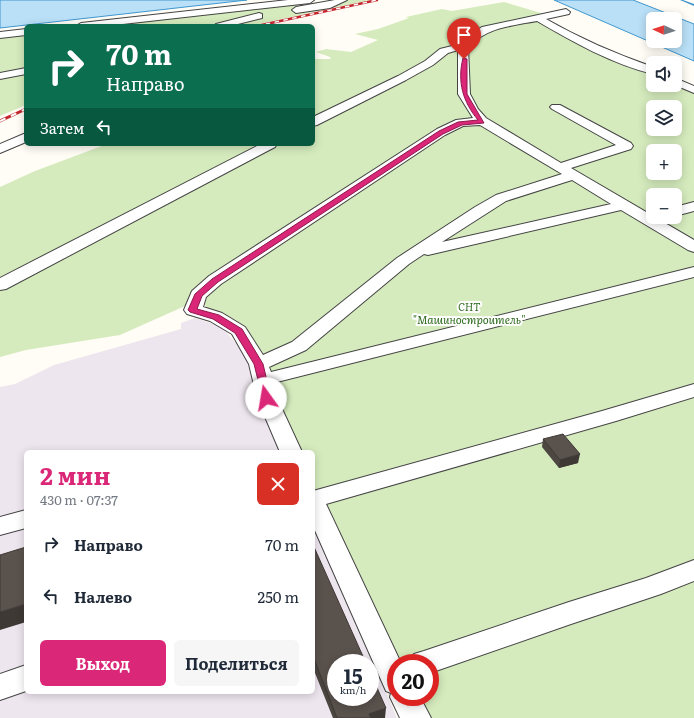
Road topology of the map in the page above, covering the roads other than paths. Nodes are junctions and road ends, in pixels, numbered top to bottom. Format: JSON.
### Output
{"nodes":[{"id":1,"x":310,"y":0,"type":"edge"},
{"id":2,"x":343,"y":0,"type":"edge"},
{"id":3,"x":566,"y":12,"type":"dead end"},
{"id":4,"x":537,"y":17,"type":"junction"},
{"id":5,"x":99,"y":24,"type":"edge"},
{"id":6,"x":226,"y":24,"type":"edge"},
{"id":7,"x":24,"y":32,"type":"edge"},
{"id":8,"x":0,"y":35,"type":"edge"},
{"id":9,"x":463,"y":46,"type":"junction"},
{"id":10,"x":646,"y":69,"type":"edge"},
{"id":11,"x":24,"y":71,"type":"edge"},
{"id":12,"x":0,"y":76,"type":"edge"},
{"id":13,"x":682,"y":84,"type":"edge"},
{"id":14,"x":694,"y":90,"type":"edge"},
{"id":15,"x":556,"y":107,"type":"dead end"},
{"id":16,"x":315,"y":121,"type":"edge"},
{"id":17,"x":482,"y":121,"type":"junction"},
{"id":18,"x":24,"y":139,"type":"edge"},
{"id":19,"x":267,"y":146,"type":"edge"},
{"id":20,"x":0,"y":149,"type":"edge"},
{"id":21,"x":568,"y":171,"type":"junction"},
{"id":22,"x":624,"y":205,"type":"junction"},
{"id":23,"x":694,"y":206,"type":"edge"},
{"id":24,"x":682,"y":210,"type":"edge"},
{"id":25,"x":646,"y":216,"type":"edge"},
{"id":26,"x":659,"y":224,"type":"edge"},
{"id":27,"x":694,"y":247,"type":"edge"},
{"id":28,"x":417,"y":252,"type":"junction"},
{"id":29,"x":694,"y":272,"type":"edge"},
{"id":30,"x":0,"y":284,"type":"edge"},
{"id":31,"x":260,"y":372,"type":"junction"},
{"id":32,"x":694,"y":390,"type":"edge"},
{"id":33,"x":290,"y":450,"type":"edge"},
{"id":34,"x":315,"y":498,"type":"edge"},
{"id":35,"x":315,"y":503,"type":"edge"},
{"id":36,"x":24,"y":520,"type":"edge"},
{"id":37,"x":0,"y":526,"type":"edge"},
{"id":38,"x":694,"y":570,"type":"edge"},
{"id":39,"x":439,"y":658,"type":"edge"},
{"id":40,"x":387,"y":662,"type":"edge"},
{"id":41,"x":24,"y":679,"type":"edge"},
{"id":42,"x":0,"y":687,"type":"edge"},
{"id":43,"x":409,"y":706,"type":"edge"},
{"id":44,"x":416,"y":718,"type":"edge"}],
"edges":[{"from":1,"to":5,"type":"lane"},
{"from":2,"to":6,"type":"lane"},
{"from":3,"to":4,"type":"lane"},
{"from":4,"to":9,"type":"lane"},
{"from":4,"to":10,"type":"lane"},
{"from":7,"to":8,"type":"lane"},
{"from":9,"to":16,"type":"lane"},
{"from":9,"to":17,"type":"lane"},
{"from":11,"to":12,"type":"lane"},
{"from":13,"to":14,"type":"lane"},
{"from":15,"to":21,"type":"lane"},
{"from":17,"to":21,"type":"lane"},
{"from":17,"to":31,"type":"lane"},
{"from":18,"to":20,"type":"lane"},
{"from":19,"to":30,"type":"lane"},
{"from":21,"to":22,"type":"lane"},
{"from":21,"to":28,"type":"lane"},
{"from":22,"to":25,"type":"lane"},
{"from":22,"to":28,"type":"lane"},
{"from":23,"to":24,"type":"lane"},
{"from":26,"to":27,"type":"lane"},
{"from":28,"to":31,"type":"lane"},
{"from":29,"to":31,"type":"lane"},
{"from":31,"to":33,"type":"lane"},
{"from":32,"to":34,"type":"lane"},
{"from":35,"to":40,"type":"lane"},
{"from":36,"to":37,"type":"lane"},
{"from":38,"to":39,"type":"lane"},
{"from":41,"to":42,"type":"lane"},
{"from":43,"to":44,"type":"lane"}]}
